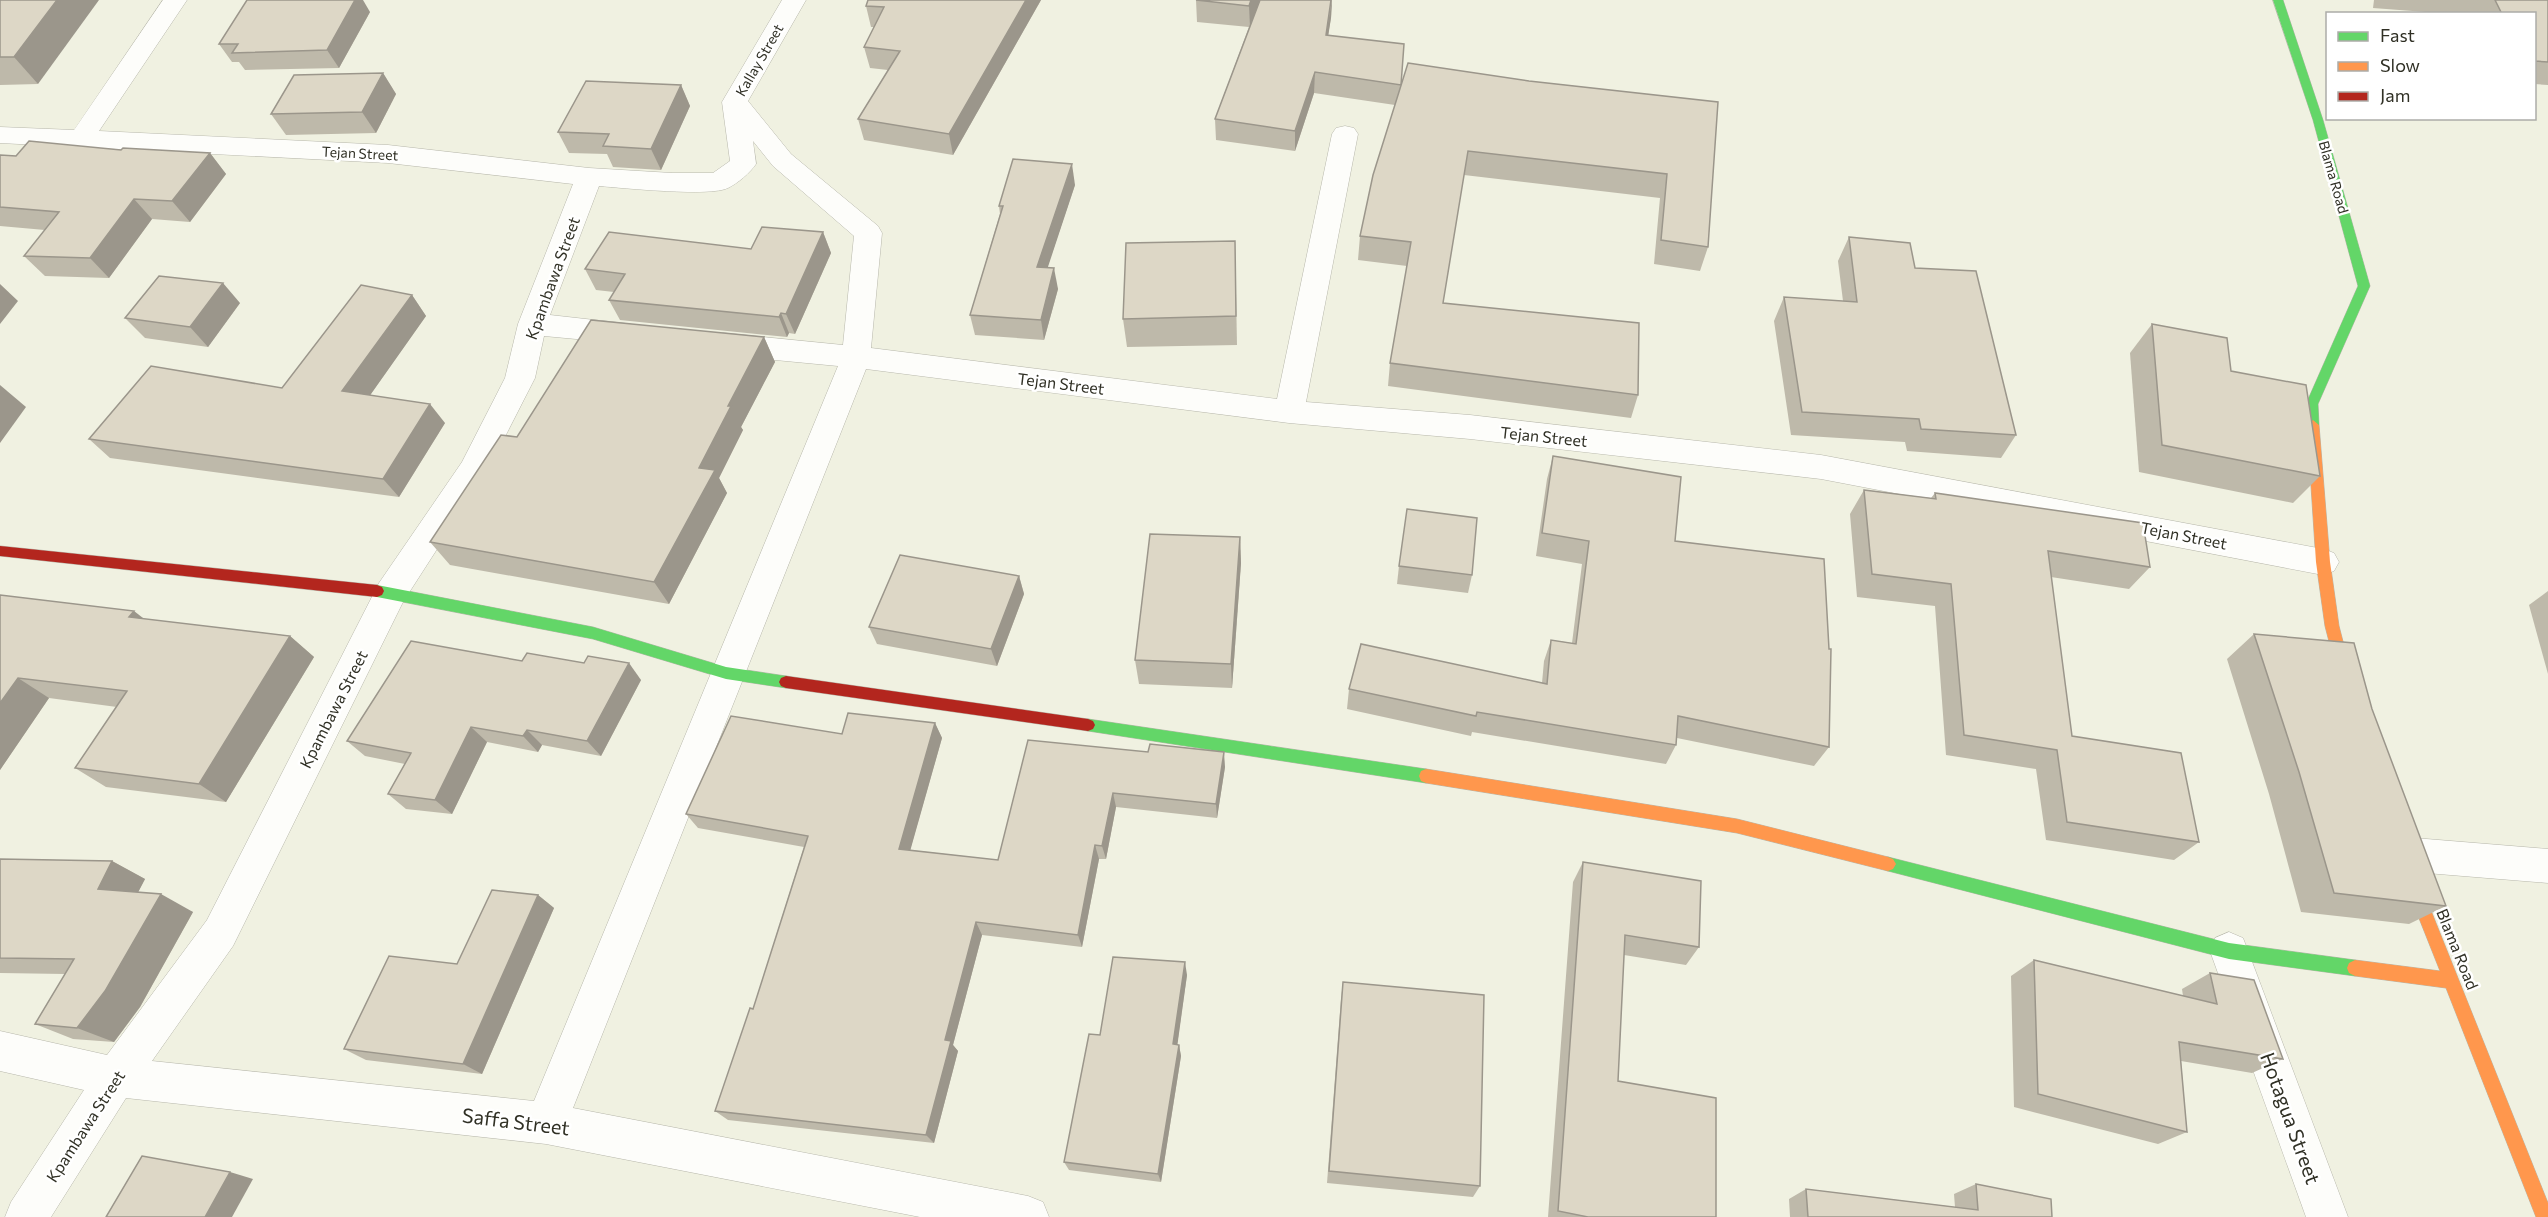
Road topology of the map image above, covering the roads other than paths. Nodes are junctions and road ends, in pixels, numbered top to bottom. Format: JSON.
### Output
{"nodes":[{"id":1,"x":175,"y":0,"type":"edge"},
{"id":2,"x":794,"y":0,"type":"edge"},
{"id":3,"x":2277,"y":0,"type":"edge"},
{"id":4,"x":735,"y":102,"type":"junction"},
{"id":5,"x":1345,"y":134,"type":"dead end"},
{"id":6,"x":0,"y":135,"type":"edge"},
{"id":7,"x":81,"y":139,"type":"junction"},
{"id":8,"x":589,"y":177,"type":"junction"},
{"id":9,"x":719,"y":182,"type":"joint"},
{"id":10,"x":532,"y":324,"type":"junction"},
{"id":11,"x":660,"y":337,"type":"edge"},
{"id":12,"x":694,"y":341,"type":"edge"},
{"id":13,"x":856,"y":357,"type":"junction"},
{"id":14,"x":1289,"y":412,"type":"junction"},
{"id":15,"x":0,"y":551,"type":"edge"},
{"id":16,"x":2323,"y":562,"type":"junction"},
{"id":17,"x":391,"y":593,"type":"junction"},
{"id":18,"x":726,"y":673,"type":"junction"},
{"id":19,"x":2351,"y":700,"type":"edge"},
{"id":20,"x":2400,"y":848,"type":"joint"},
{"id":21,"x":2548,"y":866,"type":"edge"},
{"id":22,"x":2229,"y":951,"type":"junction"},
{"id":23,"x":2453,"y":981,"type":"junction"},
{"id":24,"x":0,"y":1051,"type":"edge"},
{"id":25,"x":116,"y":1077,"type":"junction"},
{"id":26,"x":546,"y":1123,"type":"junction"},
{"id":27,"x":26,"y":1217,"type":"edge"},
{"id":28,"x":1028,"y":1217,"type":"edge"},
{"id":29,"x":2327,"y":1217,"type":"edge"},
{"id":30,"x":2545,"y":1217,"type":"edge"}],
"edges":[{"from":1,"to":7,"type":"street"},
{"from":2,"to":4,"type":"street","name":"Kallay Street"},
{"from":3,"to":16,"type":"street","name":"Blama Road"},
{"from":4,"to":9,"type":"street","name":"Kallay Street"},
{"from":4,"to":13,"type":"street"},
{"from":5,"to":14,"type":"street"},
{"from":6,"to":7,"type":"street","name":"Tejan Street"},
{"from":7,"to":8,"type":"street","name":"Tejan Street"},
{"from":8,"to":9,"type":"street","name":"Tejan Street"},
{"from":8,"to":10,"type":"street","name":"Kpambawa Street"},
{"from":10,"to":11,"type":"street"},
{"from":10,"to":17,"type":"street","name":"Kpambawa Street"},
{"from":12,"to":13,"type":"street","name":"Tejan Street"},
{"from":13,"to":14,"type":"street","name":"Tejan Street"},
{"from":13,"to":18,"type":"street"},
{"from":14,"to":16,"type":"street","name":"Tejan Street"},
{"from":15,"to":17,"type":"street"},
{"from":16,"to":19,"type":"street"},
{"from":17,"to":18,"type":"street"},
{"from":17,"to":25,"type":"street","name":"Kpambawa Street"},
{"from":18,"to":22,"type":"street"},
{"from":18,"to":26,"type":"street"},
{"from":20,"to":21,"type":"street"},
{"from":20,"to":23,"type":"street","name":"Blama Road"},
{"from":22,"to":23,"type":"street"},
{"from":22,"to":29,"type":"street","name":"Hotagua Street"},
{"from":23,"to":30,"type":"street","name":"Blama Road"},
{"from":24,"to":25,"type":"street","name":"Saffa Street"},
{"from":25,"to":26,"type":"street","name":"Saffa Street"},
{"from":25,"to":27,"type":"street","name":"Kpambawa Street"},
{"from":26,"to":28,"type":"street","name":"Saffa Street"}]}
